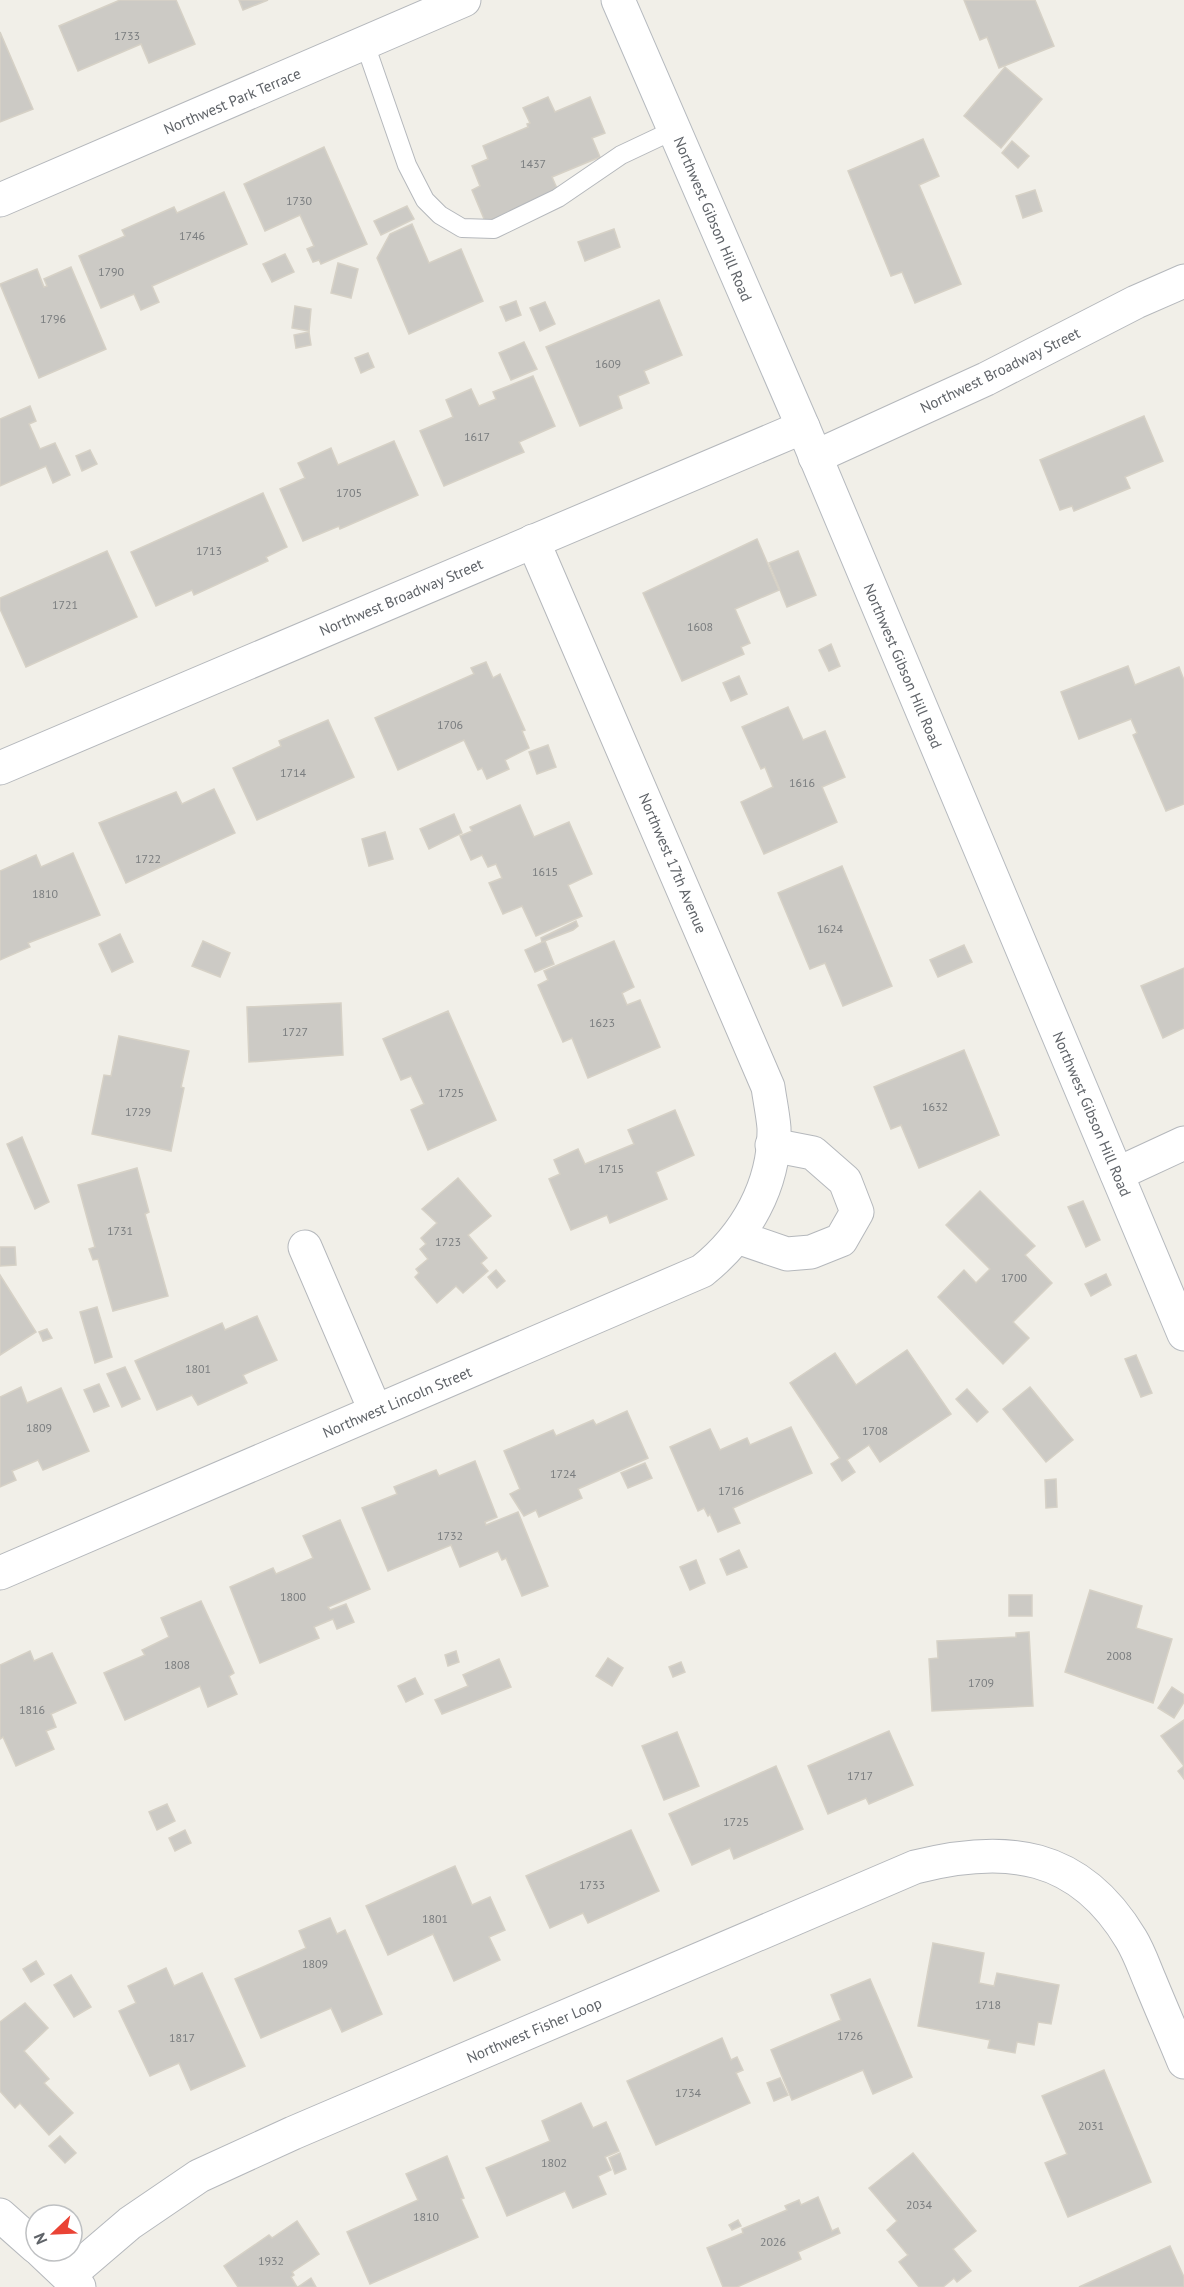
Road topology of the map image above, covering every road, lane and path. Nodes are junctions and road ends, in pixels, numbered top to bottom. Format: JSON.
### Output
{"nodes":[{"id":1,"x":464,"y":0,"type":"edge"},
{"id":2,"x":618,"y":0,"type":"edge"},
{"id":3,"x":365,"y":44,"type":"junction"},
{"id":4,"x":674,"y":130,"type":"junction"},
{"id":5,"x":0,"y":200,"type":"edge"},
{"id":6,"x":1184,"y":280,"type":"edge"},
{"id":7,"x":803,"y":427,"type":"junction"},
{"id":8,"x":815,"y":457,"type":"junction"},
{"id":9,"x":533,"y":541,"type":"junction"},
{"id":10,"x":0,"y":768,"type":"edge"},
{"id":11,"x":1184,"y":1143,"type":"edge"},
{"id":12,"x":772,"y":1145,"type":"junction"},
{"id":13,"x":1117,"y":1174,"type":"junction"},
{"id":14,"x":762,"y":1193,"type":"joint"},
{"id":15,"x":737,"y":1237,"type":"junction"},
{"id":16,"x":305,"y":1247,"type":"dead end"},
{"id":17,"x":1184,"y":1335,"type":"edge"},
{"id":18,"x":375,"y":1410,"type":"junction"},
{"id":19,"x":0,"y":1573,"type":"edge"},
{"id":20,"x":1184,"y":2062,"type":"edge"},
{"id":21,"x":0,"y":2215,"type":"edge"},
{"id":22,"x":24,"y":2236,"type":"edge"},
{"id":23,"x":53,"y":2263,"type":"edge"},
{"id":24,"x":73,"y":2281,"type":"edge"}],
"edges":[{"from":1,"to":3,"type":"street","name":"Northwest Park Terrace"},
{"from":2,"to":4,"type":"street","name":"Northwest Gibson Hill Road"},
{"from":3,"to":4,"type":"lane"},
{"from":3,"to":5,"type":"street","name":"Northwest Park Terrace"},
{"from":4,"to":7,"type":"street","name":"Northwest Gibson Hill Road"},
{"from":6,"to":8,"type":"street","name":"Northwest Broadway Street"},
{"from":7,"to":8,"type":"street","name":"Northwest Gibson Hill Road"},
{"from":7,"to":9,"type":"street","name":"Northwest Broadway Street"},
{"from":8,"to":13,"type":"street","name":"Northwest Gibson Hill Road"},
{"from":9,"to":10,"type":"street","name":"Northwest Broadway Street"},
{"from":9,"to":12,"type":"street","name":"Northwest 17th Avenue"},
{"from":11,"to":13,"type":"street"},
{"from":12,"to":14,"type":"street","name":"Northwest 17th Avenue"},
{"from":12,"to":15,"type":"street"},
{"from":13,"to":17,"type":"street","name":"Northwest Gibson Hill Road"},
{"from":14,"to":15,"type":"street","name":"Northwest Lincoln Street"},
{"from":15,"to":18,"type":"street","name":"Northwest Lincoln Street"},
{"from":16,"to":18,"type":"street"},
{"from":18,"to":19,"type":"street","name":"Northwest Lincoln Street"},
{"from":20,"to":24,"type":"street","name":"Northwest Fisher Loop"},
{"from":21,"to":22,"type":"street"},
{"from":23,"to":24,"type":"street"}]}
